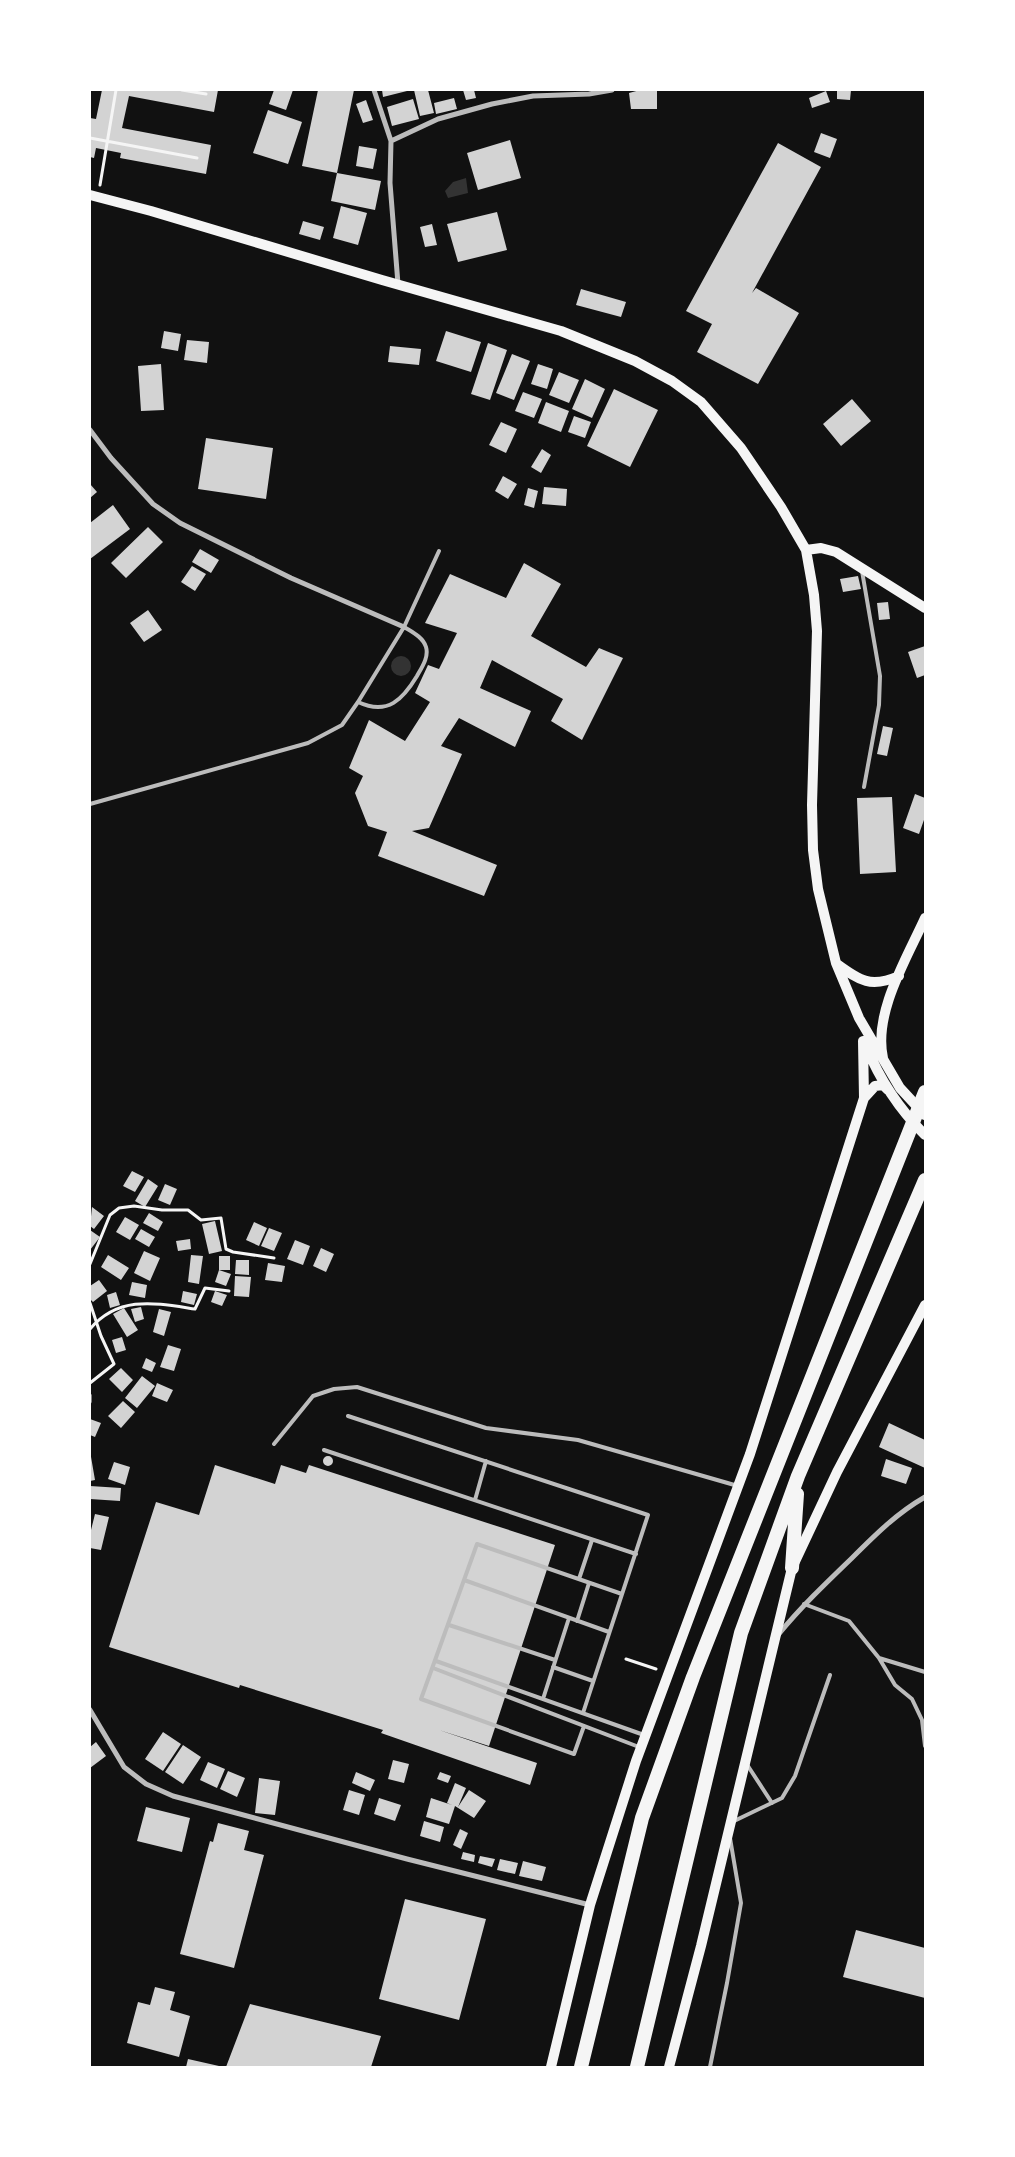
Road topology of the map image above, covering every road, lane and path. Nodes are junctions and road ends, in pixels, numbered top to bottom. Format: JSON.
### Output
{"nodes":[{"id":1,"x":116,"y":90,"type":"edge"},
{"id":2,"x":182,"y":90,"type":"edge"},
{"id":3,"x":374,"y":90,"type":"edge"},
{"id":4,"x":612,"y":90,"type":"edge"},
{"id":5,"x":206,"y":94,"type":"dead end"},
{"id":6,"x":90,"y":138,"type":"edge"},
{"id":7,"x":391,"y":141,"type":"junction"},
{"id":8,"x":108,"y":142,"type":"junction"},
{"id":9,"x":197,"y":158,"type":"dead end"},
{"id":10,"x":93,"y":195,"type":"edge"},
{"id":11,"x":398,"y":285,"type":"junction"},
{"id":12,"x":90,"y":430,"type":"edge"},
{"id":13,"x":806,"y":550,"type":"junction"},
{"id":14,"x":439,"y":551,"type":"dead end"},
{"id":15,"x":861,"y":566,"type":"junction"},
{"id":16,"x":925,"y":608,"type":"edge"},
{"id":17,"x":404,"y":627,"type":"junction"},
{"id":18,"x":358,"y":702,"type":"junction"},
{"id":19,"x":864,"y":787,"type":"dead end"},
{"id":20,"x":90,"y":804,"type":"edge"},
{"id":21,"x":925,"y":918,"type":"edge"},
{"id":22,"x":836,"y":963,"type":"junction"},
{"id":23,"x":899,"y":976,"type":"junction"},
{"id":24,"x":859,"y":1018,"type":"junction"},
{"id":25,"x":864,"y":1041,"type":"junction"},
{"id":26,"x":885,"y":1066,"type":"junction"},
{"id":27,"x":925,"y":1092,"type":"edge"},
{"id":28,"x":892,"y":1094,"type":"junction"},
{"id":29,"x":864,"y":1098,"type":"junction"},
{"id":30,"x":925,"y":1115,"type":"edge"},
{"id":31,"x":925,"y":1135,"type":"edge"},
{"id":32,"x":925,"y":1180,"type":"edge"},
{"id":33,"x":274,"y":1258,"type":"dead end"},
{"id":34,"x":90,"y":1264,"type":"edge"},
{"id":35,"x":229,"y":1291,"type":"dead end"},
{"id":36,"x":90,"y":1303,"type":"edge"},
{"id":37,"x":925,"y":1305,"type":"edge"},
{"id":38,"x":97,"y":1321,"type":"junction"},
{"id":39,"x":90,"y":1329,"type":"edge"},
{"id":40,"x":90,"y":1383,"type":"edge"},
{"id":41,"x":90,"y":1395,"type":"edge"},
{"id":42,"x":90,"y":1402,"type":"edge"},
{"id":43,"x":348,"y":1416,"type":"dead end"},
{"id":44,"x":274,"y":1444,"type":"dead end"},
{"id":45,"x":324,"y":1450,"type":"dead end"},
{"id":46,"x":486,"y":1462,"type":"junction"},
{"id":47,"x":798,"y":1476,"type":"junction"},
{"id":48,"x":738,"y":1486,"type":"junction"},
{"id":49,"x":925,"y":1496,"type":"edge"},
{"id":50,"x":474,"y":1500,"type":"junction"},
{"id":51,"x":592,"y":1540,"type":"junction"},
{"id":52,"x":636,"y":1554,"type":"junction"},
{"id":53,"x":792,"y":1568,"type":"junction"},
{"id":54,"x":579,"y":1579,"type":"junction"},
{"id":55,"x":464,"y":1580,"type":"junction"},
{"id":56,"x":589,"y":1583,"type":"junction"},
{"id":57,"x":622,"y":1594,"type":"junction"},
{"id":58,"x":804,"y":1604,"type":"junction"},
{"id":59,"x":569,"y":1618,"type":"junction"},
{"id":60,"x":577,"y":1621,"type":"junction"},
{"id":61,"x":449,"y":1625,"type":"junction"},
{"id":62,"x":609,"y":1632,"type":"junction"},
{"id":63,"x":773,"y":1642,"type":"junction"},
{"id":64,"x":879,"y":1658,"type":"junction"},
{"id":65,"x":626,"y":1659,"type":"dead end"},
{"id":66,"x":555,"y":1660,"type":"junction"},
{"id":67,"x":436,"y":1661,"type":"junction"},
{"id":68,"x":553,"y":1667,"type":"junction"},
{"id":69,"x":433,"y":1668,"type":"junction"},
{"id":70,"x":925,"y":1672,"type":"edge"},
{"id":71,"x":670,"y":1674,"type":"junction"},
{"id":72,"x":830,"y":1674,"type":"dead end"},
{"id":73,"x":594,"y":1681,"type":"junction"},
{"id":74,"x":543,"y":1699,"type":"junction"},
{"id":75,"x":90,"y":1710,"type":"edge"},
{"id":76,"x":583,"y":1713,"type":"junction"},
{"id":77,"x":584,"y":1726,"type":"junction"},
{"id":78,"x":646,"y":1736,"type":"junction"},
{"id":79,"x":925,"y":1746,"type":"edge"},
{"id":80,"x":640,"y":1748,"type":"junction"},
{"id":81,"x":745,"y":1760,"type":"junction"},
{"id":82,"x":772,"y":1803,"type":"junction"},
{"id":83,"x":730,"y":1826,"type":"junction"},
{"id":84,"x":590,"y":1905,"type":"junction"},
{"id":85,"x":551,"y":2067,"type":"edge"},
{"id":86,"x":581,"y":2067,"type":"edge"},
{"id":87,"x":637,"y":2067,"type":"edge"},
{"id":88,"x":669,"y":2067,"type":"edge"},
{"id":89,"x":710,"y":2067,"type":"edge"}],
"edges":[{"from":1,"to":8,"type":"path"},
{"from":2,"to":5,"type":"path"},
{"from":3,"to":7,"type":"street"},
{"from":4,"to":7,"type":"street"},
{"from":6,"to":8,"type":"path"},
{"from":7,"to":11,"type":"street"},
{"from":8,"to":9,"type":"path"},
{"from":8,"to":10,"type":"path"},
{"from":10,"to":11,"type":"main road"},
{"from":11,"to":13,"type":"main road"},
{"from":12,"to":17,"type":"street"},
{"from":13,"to":15,"type":"main road"},
{"from":13,"to":22,"type":"main road"},
{"from":14,"to":17,"type":"lane"},
{"from":15,"to":16,"type":"main road"},
{"from":15,"to":19,"type":"lane"},
{"from":17,"to":18,"type":"lane"},
{"from":17,"to":18,"type":"lane"},
{"from":18,"to":20,"type":"lane"},
{"from":21,"to":23,"type":"main road"},
{"from":22,"to":23,"type":"main road"},
{"from":22,"to":24,"type":"main road"},
{"from":23,"to":26,"type":"main road"},
{"from":24,"to":25,"type":"main road"},
{"from":24,"to":26,"type":"main road"},
{"from":25,"to":28,"type":"main road"},
{"from":25,"to":29,"type":"main road"},
{"from":26,"to":30,"type":"main road"},
{"from":27,"to":86,"type":"highway"},
{"from":28,"to":29,"type":"main road"},
{"from":28,"to":31,"type":"main road"},
{"from":29,"to":48,"type":"main road"},
{"from":32,"to":47,"type":"highway"},
{"from":33,"to":34,"type":"path"},
{"from":35,"to":38,"type":"path"},
{"from":36,"to":38,"type":"path"},
{"from":37,"to":53,"type":"main road"},
{"from":38,"to":39,"type":"path"},
{"from":38,"to":40,"type":"path"},
{"from":41,"to":42,"type":"path"},
{"from":43,"to":46,"type":"lane"},
{"from":44,"to":48,"type":"lane"},
{"from":45,"to":50,"type":"lane"},
{"from":46,"to":50,"type":"lane"},
{"from":46,"to":52,"type":"lane"},
{"from":47,"to":53,"type":"highway"},
{"from":47,"to":87,"type":"highway"},
{"from":48,"to":71,"type":"main road"},
{"from":49,"to":58,"type":"street"},
{"from":50,"to":51,"type":"lane"},
{"from":51,"to":52,"type":"lane"},
{"from":51,"to":54,"type":"lane"},
{"from":52,"to":57,"type":"lane"},
{"from":53,"to":63,"type":"main road"},
{"from":54,"to":55,"type":"lane"},
{"from":54,"to":56,"type":"lane"},
{"from":55,"to":59,"type":"lane"},
{"from":55,"to":61,"type":"lane"},
{"from":56,"to":57,"type":"lane"},
{"from":56,"to":60,"type":"lane"},
{"from":57,"to":62,"type":"lane"},
{"from":58,"to":63,"type":"street"},
{"from":58,"to":64,"type":"lane"},
{"from":59,"to":60,"type":"lane"},
{"from":59,"to":66,"type":"lane"},
{"from":60,"to":62,"type":"lane"},
{"from":61,"to":66,"type":"lane"},
{"from":61,"to":67,"type":"lane"},
{"from":62,"to":73,"type":"lane"},
{"from":63,"to":81,"type":"main road"},
{"from":64,"to":70,"type":"lane"},
{"from":64,"to":79,"type":"lane"},
{"from":65,"to":71,"type":"path"},
{"from":66,"to":68,"type":"lane"},
{"from":67,"to":69,"type":"lane"},
{"from":67,"to":74,"type":"lane"},
{"from":68,"to":73,"type":"lane"},
{"from":68,"to":74,"type":"lane"},
{"from":69,"to":77,"type":"lane"},
{"from":69,"to":77,"type":"lane"},
{"from":71,"to":78,"type":"main road"},
{"from":72,"to":82,"type":"lane"},
{"from":73,"to":76,"type":"lane"},
{"from":74,"to":76,"type":"lane"},
{"from":75,"to":84,"type":"street"},
{"from":76,"to":78,"type":"lane"},
{"from":77,"to":80,"type":"lane"},
{"from":78,"to":80,"type":"main road"},
{"from":80,"to":84,"type":"main road"},
{"from":81,"to":82,"type":"lane"},
{"from":81,"to":83,"type":"main road"},
{"from":82,"to":83,"type":"lane"},
{"from":83,"to":88,"type":"main road"},
{"from":83,"to":89,"type":"lane"},
{"from":84,"to":85,"type":"main road"}]}
